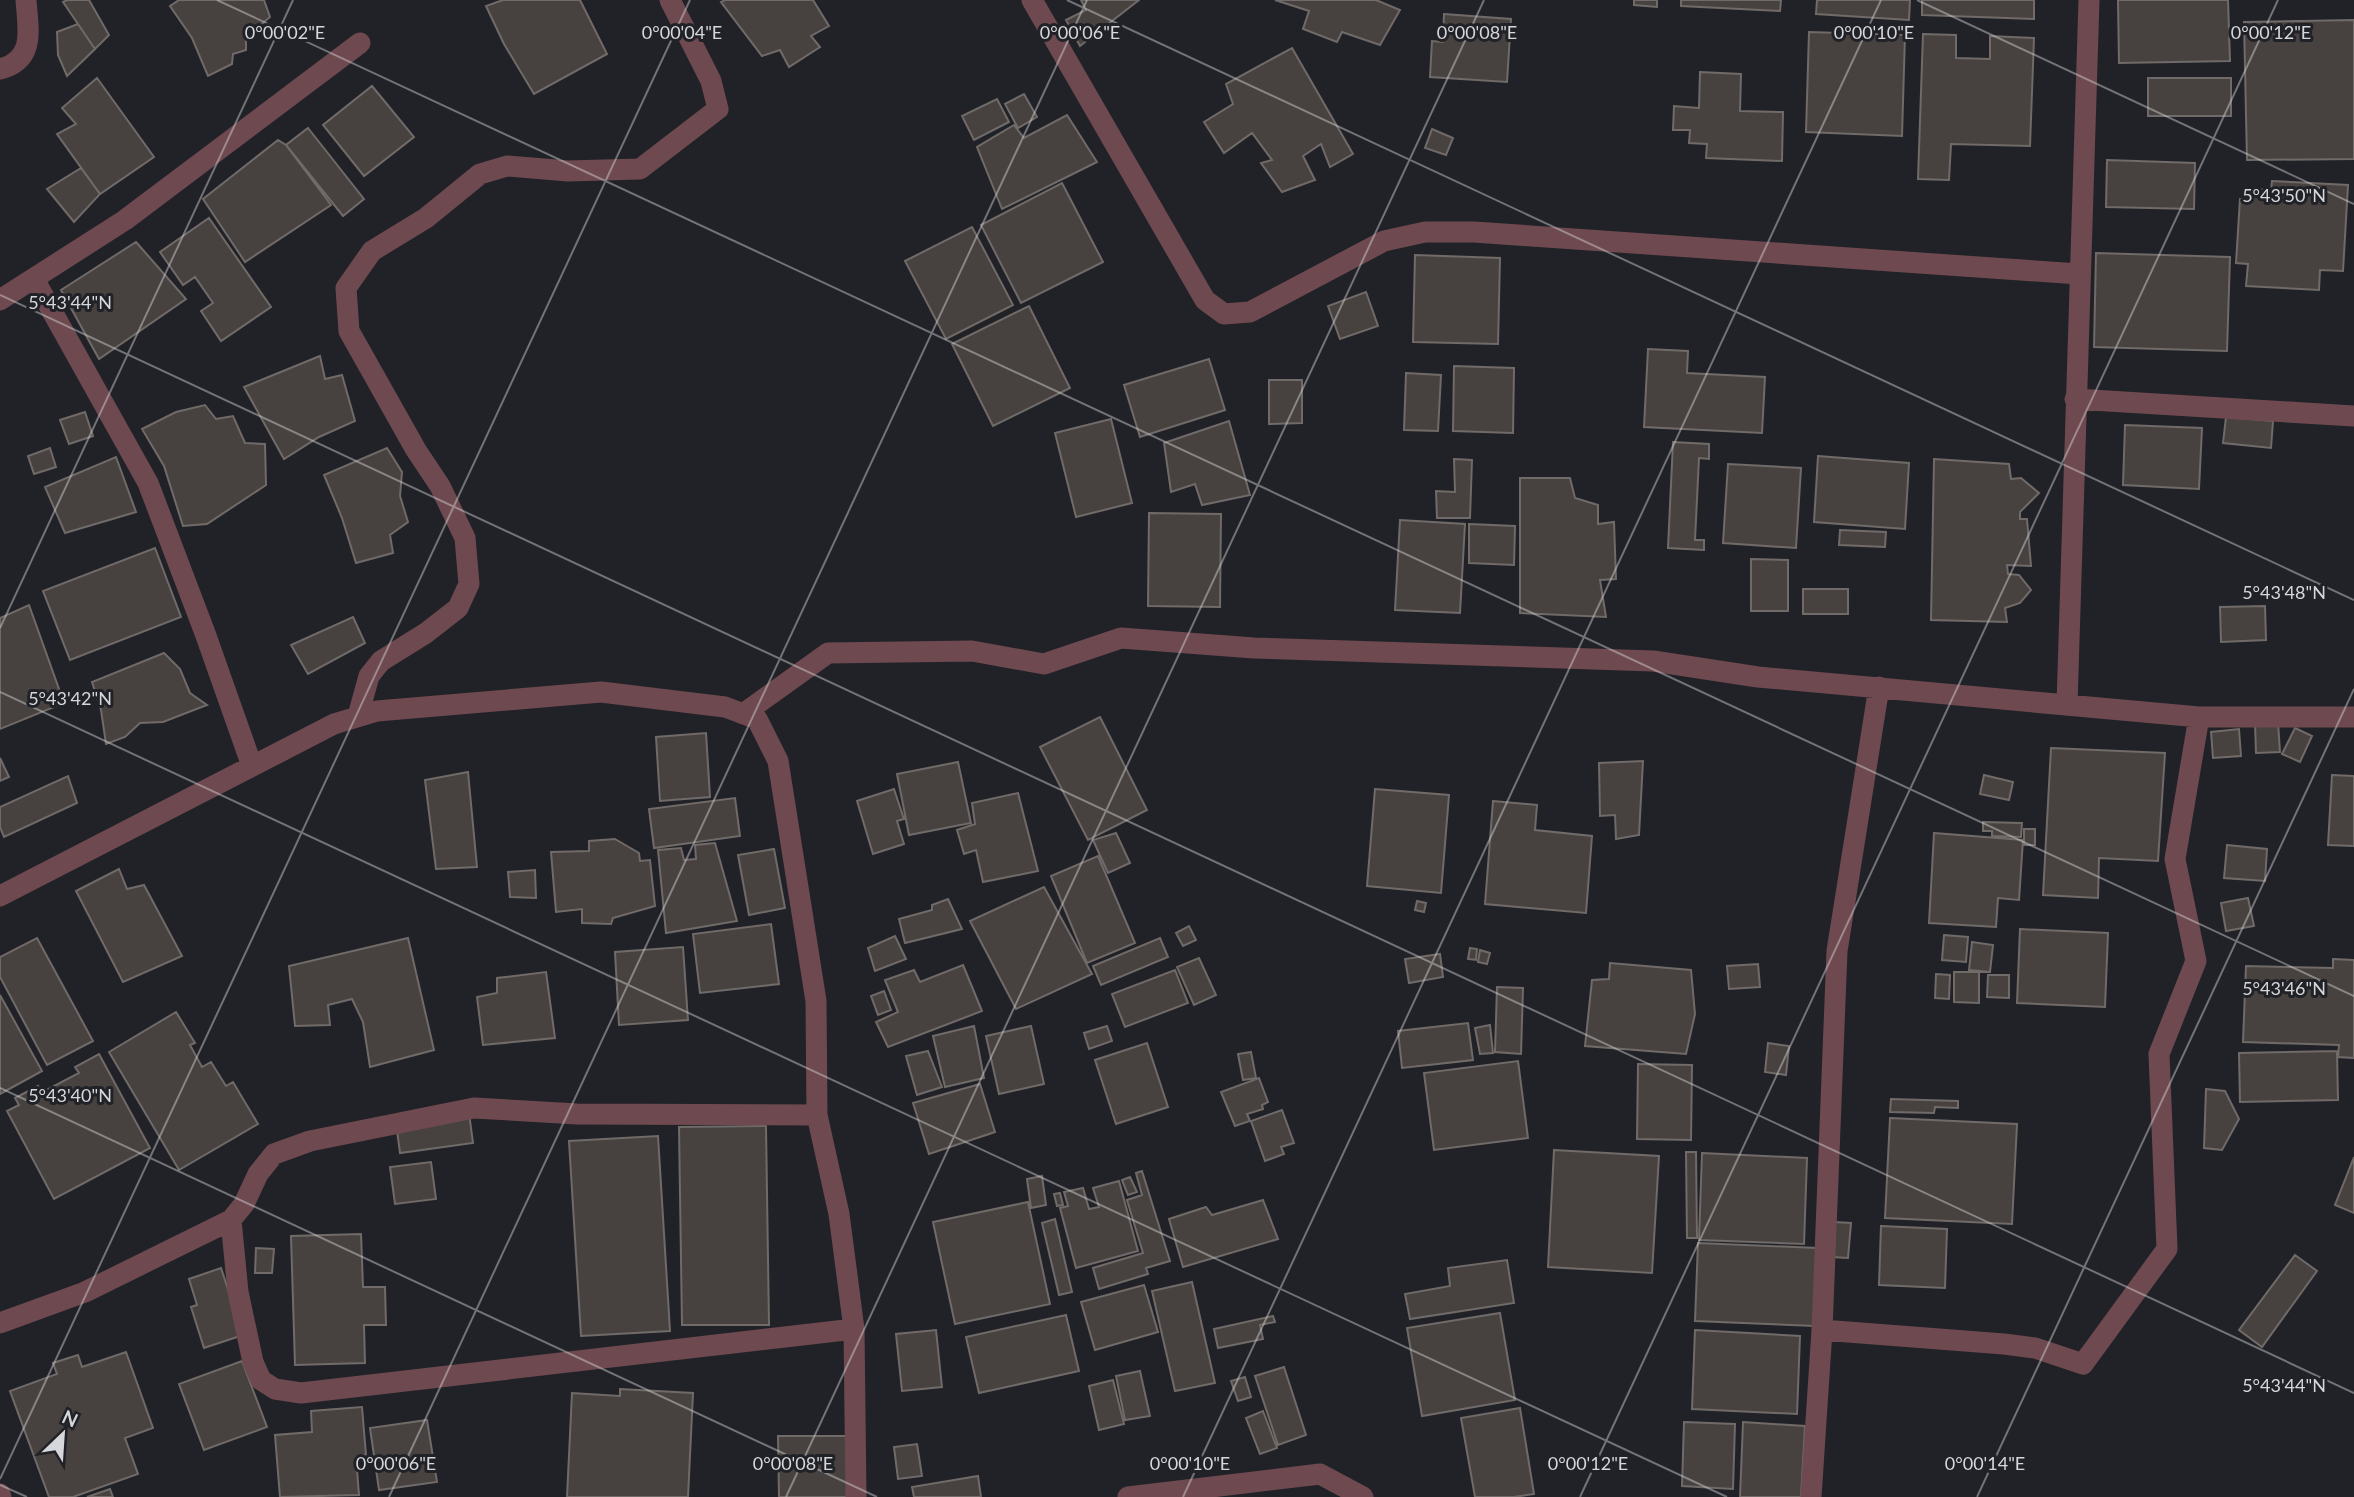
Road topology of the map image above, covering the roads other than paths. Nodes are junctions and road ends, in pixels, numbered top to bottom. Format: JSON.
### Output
{"nodes":[{"id":1,"x":26,"y":0,"type":"edge"},
{"id":2,"x":670,"y":0,"type":"edge"},
{"id":3,"x":1032,"y":0,"type":"edge"},
{"id":4,"x":2089,"y":0,"type":"edge"},
{"id":5,"x":360,"y":43,"type":"dead end"},
{"id":6,"x":0,"y":69,"type":"edge"},
{"id":7,"x":2079,"y":274,"type":"junction"},
{"id":8,"x":34,"y":279,"type":"junction"},
{"id":9,"x":0,"y":300,"type":"edge"},
{"id":10,"x":2075,"y":399,"type":"junction"},
{"id":11,"x":2354,"y":416,"type":"edge"},
{"id":12,"x":1879,"y":687,"type":"junction"},
{"id":13,"x":2067,"y":705,"type":"junction"},
{"id":14,"x":743,"y":714,"type":"junction"},
{"id":15,"x":358,"y":716,"type":"junction"},
{"id":16,"x":2199,"y":717,"type":"junction"},
{"id":17,"x":2354,"y":718,"type":"edge"},
{"id":18,"x":252,"y":766,"type":"junction"},
{"id":19,"x":0,"y":896,"type":"edge"},
{"id":20,"x":817,"y":1115,"type":"junction"},
{"id":21,"x":231,"y":1220,"type":"junction"},
{"id":22,"x":0,"y":1323,"type":"edge"},
{"id":23,"x":854,"y":1329,"type":"junction"},
{"id":24,"x":1822,"y":1330,"type":"junction"},
{"id":25,"x":856,"y":1497,"type":"edge"},
{"id":26,"x":1128,"y":1497,"type":"edge"},
{"id":27,"x":1363,"y":1497,"type":"edge"},
{"id":28,"x":1811,"y":1497,"type":"edge"}],
"edges":[{"from":1,"to":6,"type":"street"},
{"from":2,"to":15,"type":"street"},
{"from":3,"to":7,"type":"street"},
{"from":4,"to":7,"type":"street"},
{"from":5,"to":8,"type":"street"},
{"from":7,"to":10,"type":"street"},
{"from":8,"to":9,"type":"street"},
{"from":8,"to":18,"type":"street"},
{"from":10,"to":11,"type":"street"},
{"from":10,"to":13,"type":"street"},
{"from":12,"to":13,"type":"street"},
{"from":12,"to":14,"type":"street"},
{"from":12,"to":24,"type":"street"},
{"from":13,"to":16,"type":"street"},
{"from":14,"to":15,"type":"street"},
{"from":14,"to":20,"type":"street"},
{"from":15,"to":18,"type":"street"},
{"from":16,"to":17,"type":"street"},
{"from":16,"to":24,"type":"street"},
{"from":18,"to":19,"type":"street"},
{"from":20,"to":21,"type":"street"},
{"from":20,"to":23,"type":"street"},
{"from":21,"to":22,"type":"street"},
{"from":21,"to":23,"type":"street"},
{"from":23,"to":25,"type":"street"},
{"from":24,"to":28,"type":"street"},
{"from":26,"to":27,"type":"street"}]}
